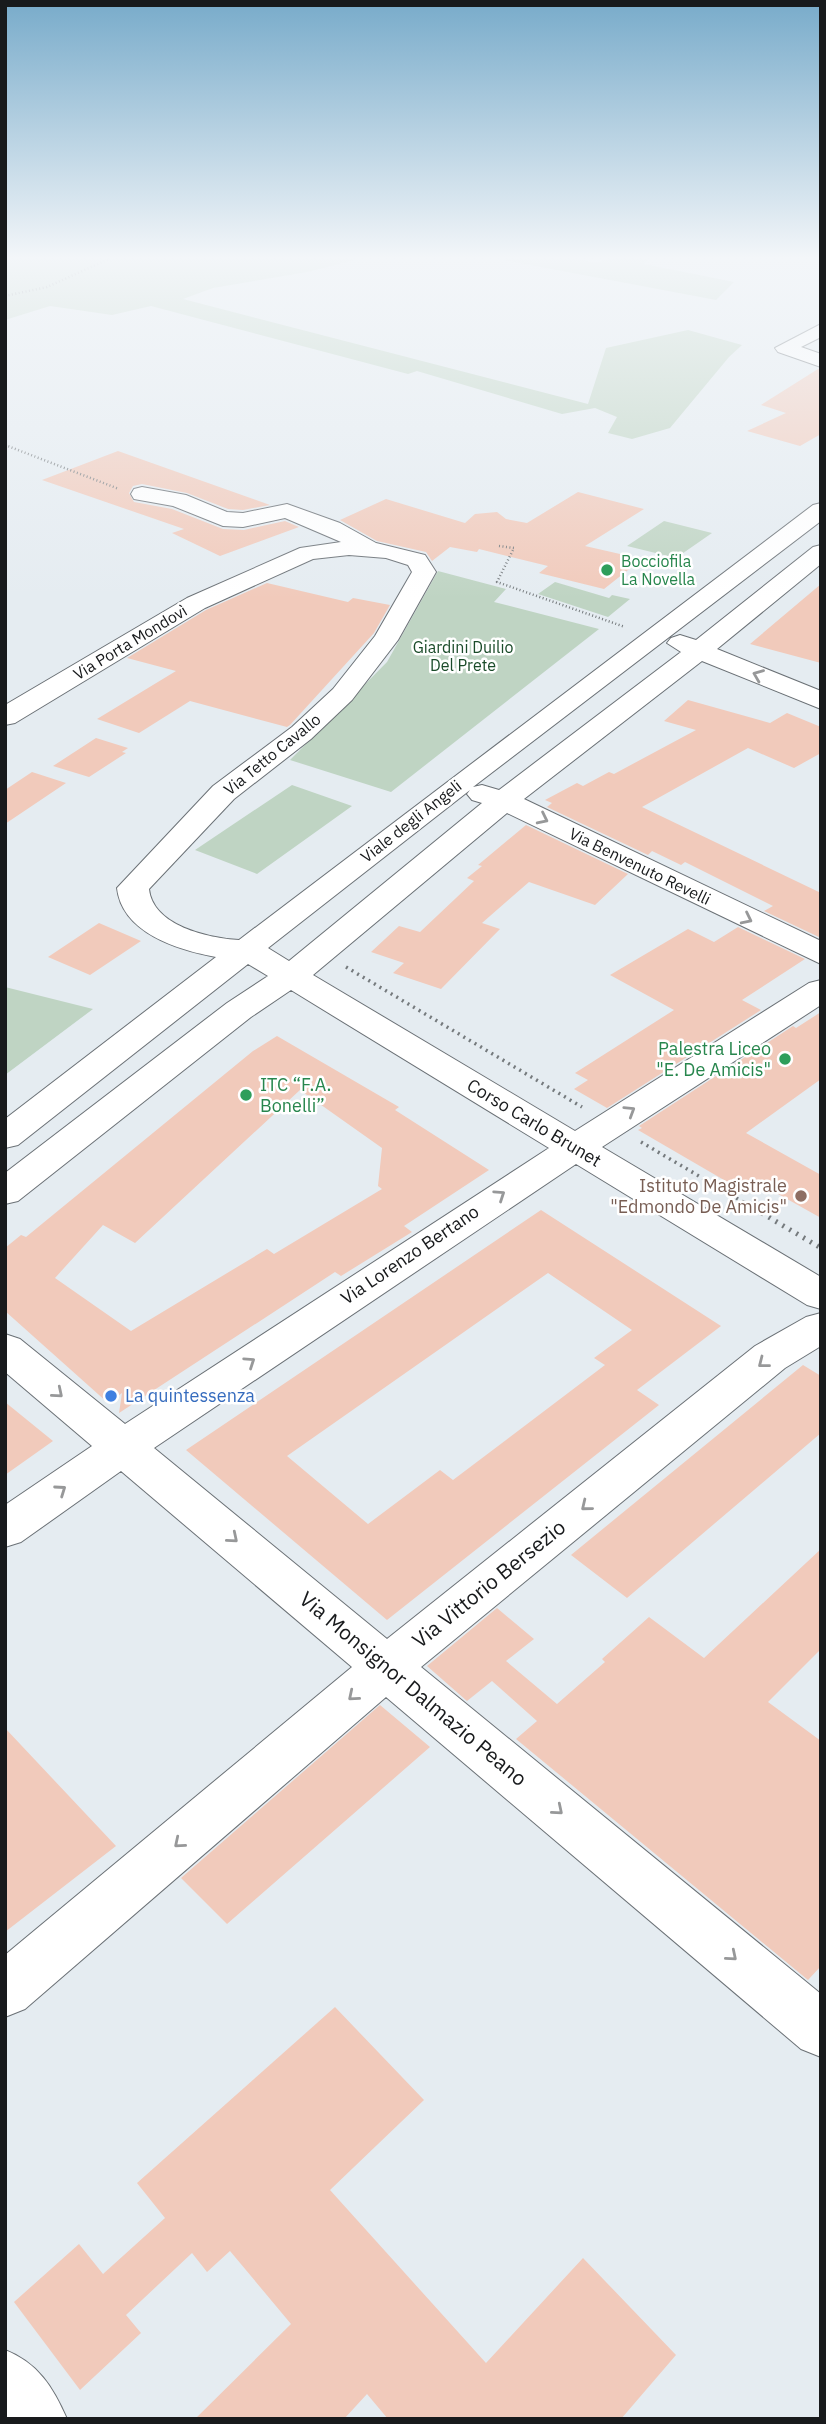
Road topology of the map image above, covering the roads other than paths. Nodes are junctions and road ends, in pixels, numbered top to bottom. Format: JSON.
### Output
{"nodes":[{"id":1,"x":142,"y":494,"type":"road end"},
{"id":2,"x":821,"y":510,"type":"edge"},
{"id":3,"x":769,"y":548,"type":"junction"},
{"id":4,"x":370,"y":549,"type":"junction"},
{"id":5,"x":817,"y":558,"type":"edge"},
{"id":6,"x":257,"y":574,"type":"joint"},
{"id":7,"x":644,"y":633,"type":"junction"},
{"id":8,"x":699,"y":651,"type":"junction"},
{"id":9,"x":821,"y":701,"type":"edge"},
{"id":10,"x":5,"y":716,"type":"edge"},
{"id":11,"x":457,"y":786,"type":"junction"},
{"id":12,"x":504,"y":800,"type":"junction"},
{"id":13,"x":248,"y":950,"type":"junction"},
{"id":14,"x":821,"y":954,"type":"edge"},
{"id":15,"x":291,"y":976,"type":"junction"},
{"id":16,"x":821,"y":990,"type":"edge"},
{"id":17,"x":5,"y":1137,"type":"edge"},
{"id":18,"x":573,"y":1147,"type":"junction"},
{"id":19,"x":5,"y":1192,"type":"edge"},
{"id":20,"x":821,"y":1295,"type":"edge"},
{"id":21,"x":821,"y":1327,"type":"edge"},
{"id":22,"x":5,"y":1349,"type":"edge"},
{"id":23,"x":123,"y":1447,"type":"junction"},
{"id":24,"x":5,"y":1529,"type":"edge"},
{"id":25,"x":387,"y":1667,"type":"junction"},
{"id":26,"x":5,"y":1990,"type":"edge"},
{"id":27,"x":821,"y":2029,"type":"edge"},
{"id":28,"x":5,"y":2382,"type":"edge"},
{"id":29,"x":34,"y":2419,"type":"edge"}],
"edges":[{"from":1,"to":4,"type":"street"},
{"from":2,"to":3,"type":"street","name":"Viale degli Angeli"},
{"from":3,"to":5,"type":"street"},
{"from":3,"to":7,"type":"street","name":"Viale degli Angeli"},
{"from":4,"to":6,"type":"street","name":"Via Tetto Cavallo"},
{"from":4,"to":13,"type":"street","name":"Via Tetto Cavallo"},
{"from":5,"to":8,"type":"street"},
{"from":6,"to":10,"type":"street","name":"Via Porta Mondovì"},
{"from":7,"to":8,"type":"street"},
{"from":7,"to":11,"type":"street","name":"Viale degli Angeli"},
{"from":9,"to":8,"type":"street","one_way":true},
{"from":8,"to":12,"type":"street"},
{"from":11,"to":12,"type":"street","name":"Via Benvenuto Revelli"},
{"from":11,"to":13,"type":"street","name":"Viale degli Angeli"},
{"from":12,"to":14,"type":"street","name":"Via Benvenuto Revelli","one_way":true},
{"from":12,"to":15,"type":"street"},
{"from":13,"to":15,"type":"street","name":"Corso Carlo Brunet"},
{"from":13,"to":17,"type":"street","name":"Viale degli Angeli"},
{"from":15,"to":18,"type":"street","name":"Corso Carlo Brunet"},
{"from":15,"to":19,"type":"street"},
{"from":18,"to":16,"type":"street","name":"Via Lorenzo Bertano","one_way":true},
{"from":18,"to":20,"type":"street","name":"Corso Carlo Brunet"},
{"from":23,"to":18,"type":"street","name":"Via Lorenzo Bertano","one_way":true},
{"from":21,"to":25,"type":"street","name":"Via Vittorio Bersezio","one_way":true},
{"from":22,"to":23,"type":"street","name":"Via Monsignor Dalmazio Peano","one_way":true},
{"from":24,"to":23,"type":"street","name":"Via Lorenzo Bertano","one_way":true},
{"from":23,"to":25,"type":"street","name":"Via Monsignor Dalmazio Peano","one_way":true},
{"from":25,"to":26,"type":"street","name":"Via Vittorio Bersezio","one_way":true},
{"from":25,"to":27,"type":"street","name":"Via Monsignor Dalmazio Peano","one_way":true},
{"from":28,"to":29,"type":"street"}]}
